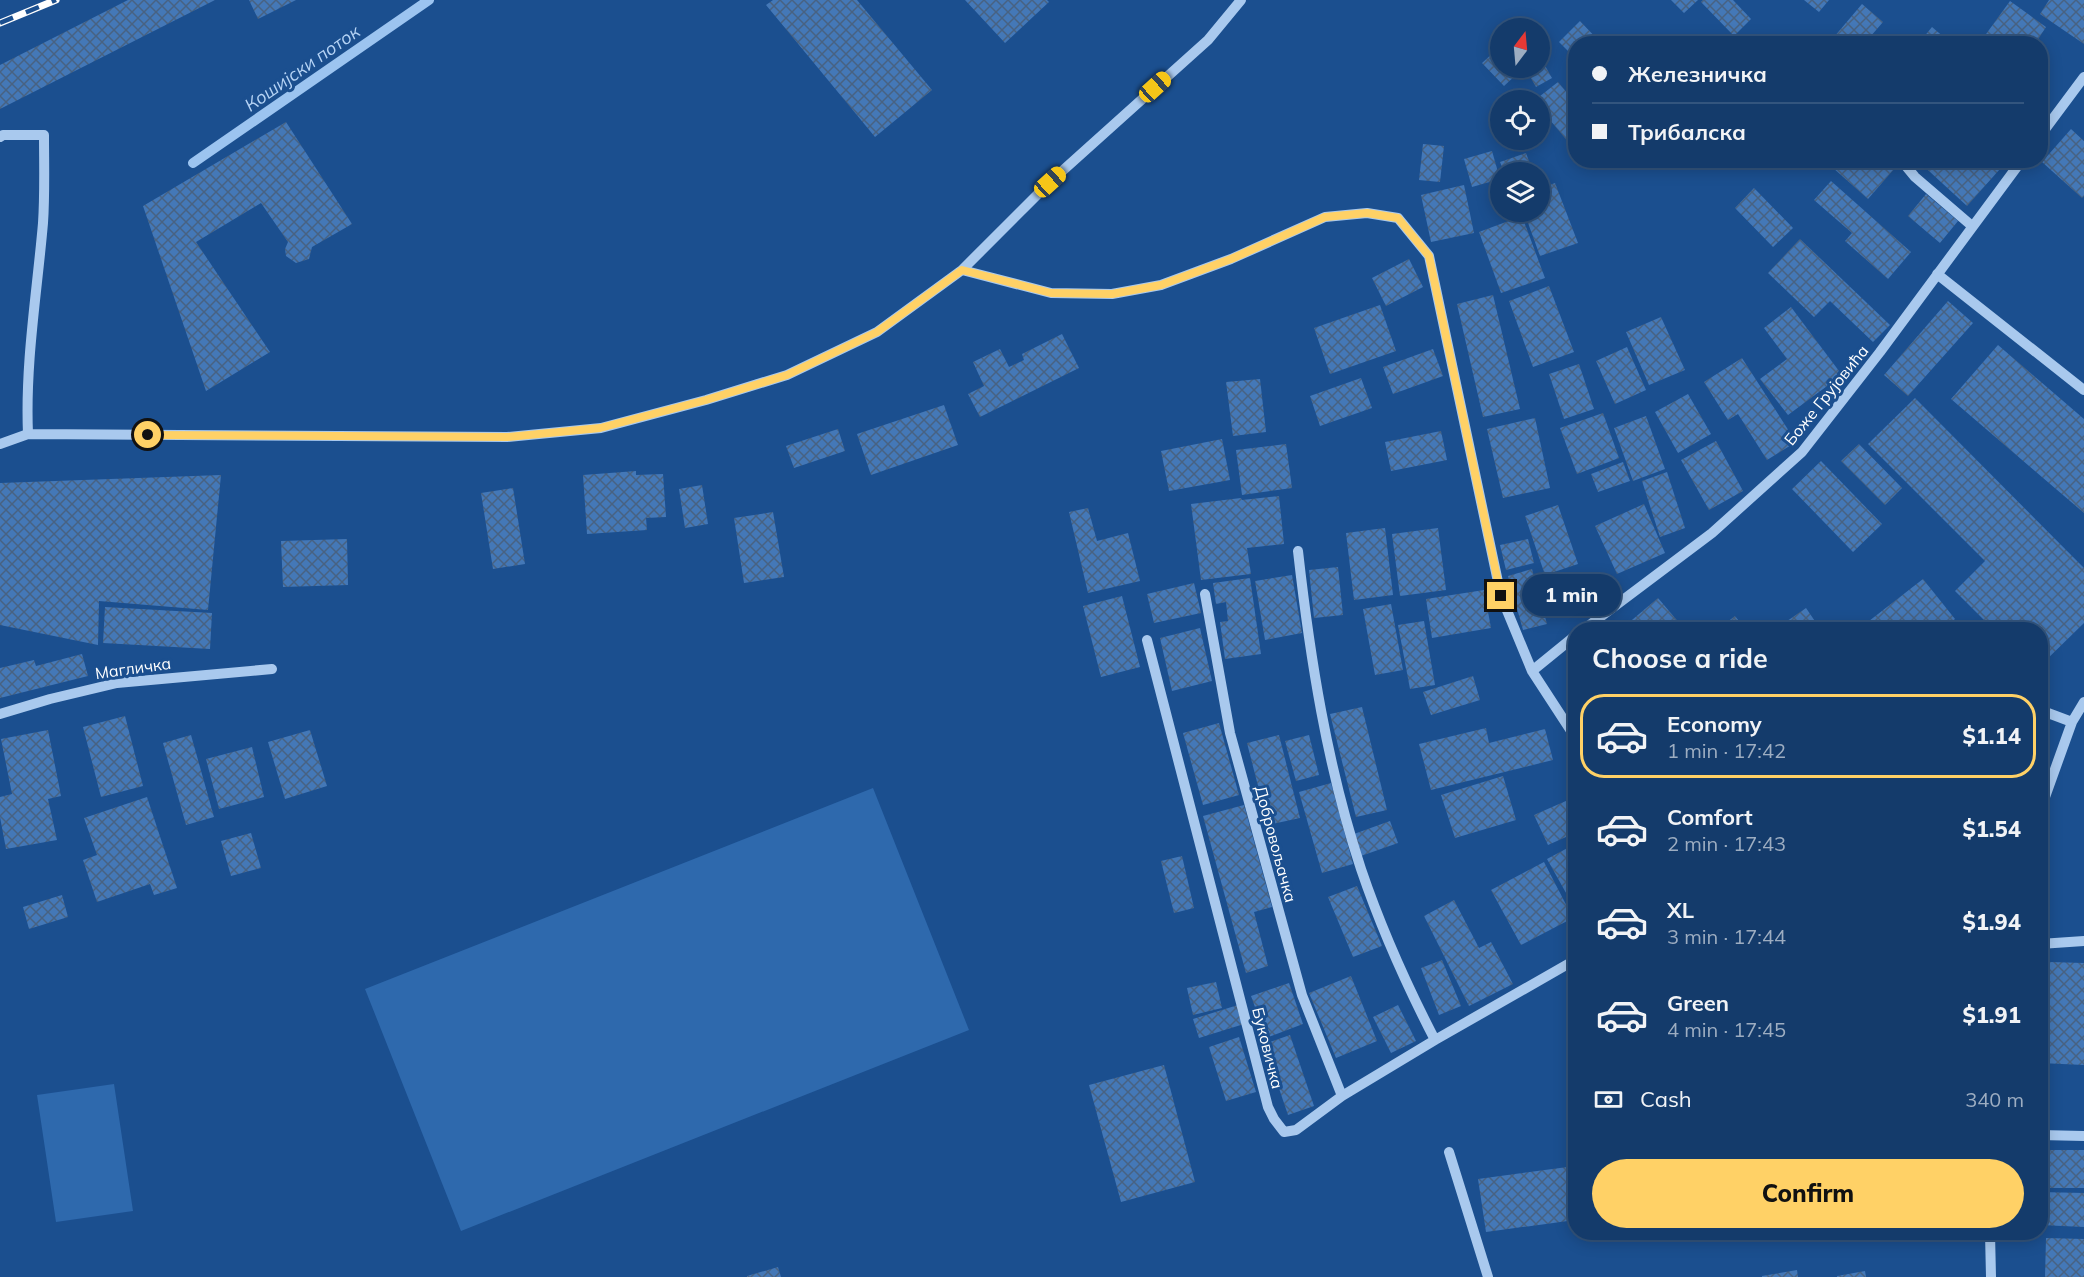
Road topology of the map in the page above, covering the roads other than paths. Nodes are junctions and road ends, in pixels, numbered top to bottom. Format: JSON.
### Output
{"nodes":[{"id":1,"x":1240,"y":0,"type":"edge"},
{"id":2,"x":2084,"y":77,"type":"edge"},
{"id":3,"x":2048,"y":125,"type":"edge"},
{"id":4,"x":0,"y":137,"type":"edge"},
{"id":5,"x":1908,"y":168,"type":"edge"},
{"id":6,"x":2016,"y":168,"type":"edge"},
{"id":7,"x":1972,"y":226,"type":"junction"},
{"id":8,"x":962,"y":270,"type":"junction"},
{"id":9,"x":1937,"y":274,"type":"junction"},
{"id":10,"x":2084,"y":390,"type":"edge"},
{"id":11,"x":28,"y":434,"type":"junction"},
{"id":12,"x":0,"y":444,"type":"edge"},
{"id":13,"x":1298,"y":551,"type":"dead end"},
{"id":14,"x":1205,"y":594,"type":"dead end"},
{"id":15,"x":1593,"y":622,"type":"edge"},
{"id":16,"x":1147,"y":640,"type":"dead end"},
{"id":17,"x":1568,"y":642,"type":"edge"},
{"id":18,"x":272,"y":669,"type":"dead end"},
{"id":19,"x":1532,"y":670,"type":"junction"},
{"id":20,"x":2084,"y":702,"type":"edge"},
{"id":21,"x":2048,"y":713,"type":"edge"},
{"id":22,"x":0,"y":714,"type":"edge"},
{"id":23,"x":2072,"y":722,"type":"junction"},
{"id":24,"x":1568,"y":726,"type":"edge"},
{"id":25,"x":2048,"y":789,"type":"edge"},
{"id":26,"x":2084,"y":941,"type":"edge"},
{"id":27,"x":2048,"y":943,"type":"edge"},
{"id":28,"x":1568,"y":964,"type":"edge"},
{"id":29,"x":1435,"y":1040,"type":"junction"},
{"id":30,"x":1342,"y":1096,"type":"junction"},
{"id":31,"x":2048,"y":1135,"type":"edge"},
{"id":32,"x":2084,"y":1136,"type":"edge"},
{"id":33,"x":1449,"y":1152,"type":"dead end"},
{"id":34,"x":1990,"y":1240,"type":"edge"},
{"id":35,"x":1488,"y":1277,"type":"edge"},
{"id":36,"x":1991,"y":1277,"type":"edge"}],
"edges":[{"from":1,"to":8,"type":"street"},
{"from":2,"to":3,"type":"street"},
{"from":4,"to":11,"type":"street"},
{"from":5,"to":7,"type":"street"},
{"from":6,"to":7,"type":"street","name":"Боже Грујовића"},
{"from":7,"to":9,"type":"street","name":"Боже Грујовића"},
{"from":8,"to":11,"type":"street"},
{"from":8,"to":19,"type":"street"},
{"from":9,"to":10,"type":"street"},
{"from":9,"to":15,"type":"street","name":"Боже Грујовића"},
{"from":11,"to":12,"type":"street"},
{"from":13,"to":29,"type":"street"},
{"from":14,"to":30,"type":"street","name":"Добровољачка"},
{"from":16,"to":30,"type":"street","name":"Буковичка"},
{"from":17,"to":19,"type":"street"},
{"from":18,"to":22,"type":"street","name":"Магличка"},
{"from":19,"to":24,"type":"street"},
{"from":20,"to":23,"type":"street"},
{"from":21,"to":23,"type":"street"},
{"from":23,"to":25,"type":"street"},
{"from":26,"to":27,"type":"street"},
{"from":28,"to":29,"type":"street","name":"Буковичка"},
{"from":29,"to":30,"type":"street","name":"Буковичка"},
{"from":31,"to":32,"type":"street"},
{"from":33,"to":35,"type":"street"},
{"from":34,"to":36,"type":"street"}]}
